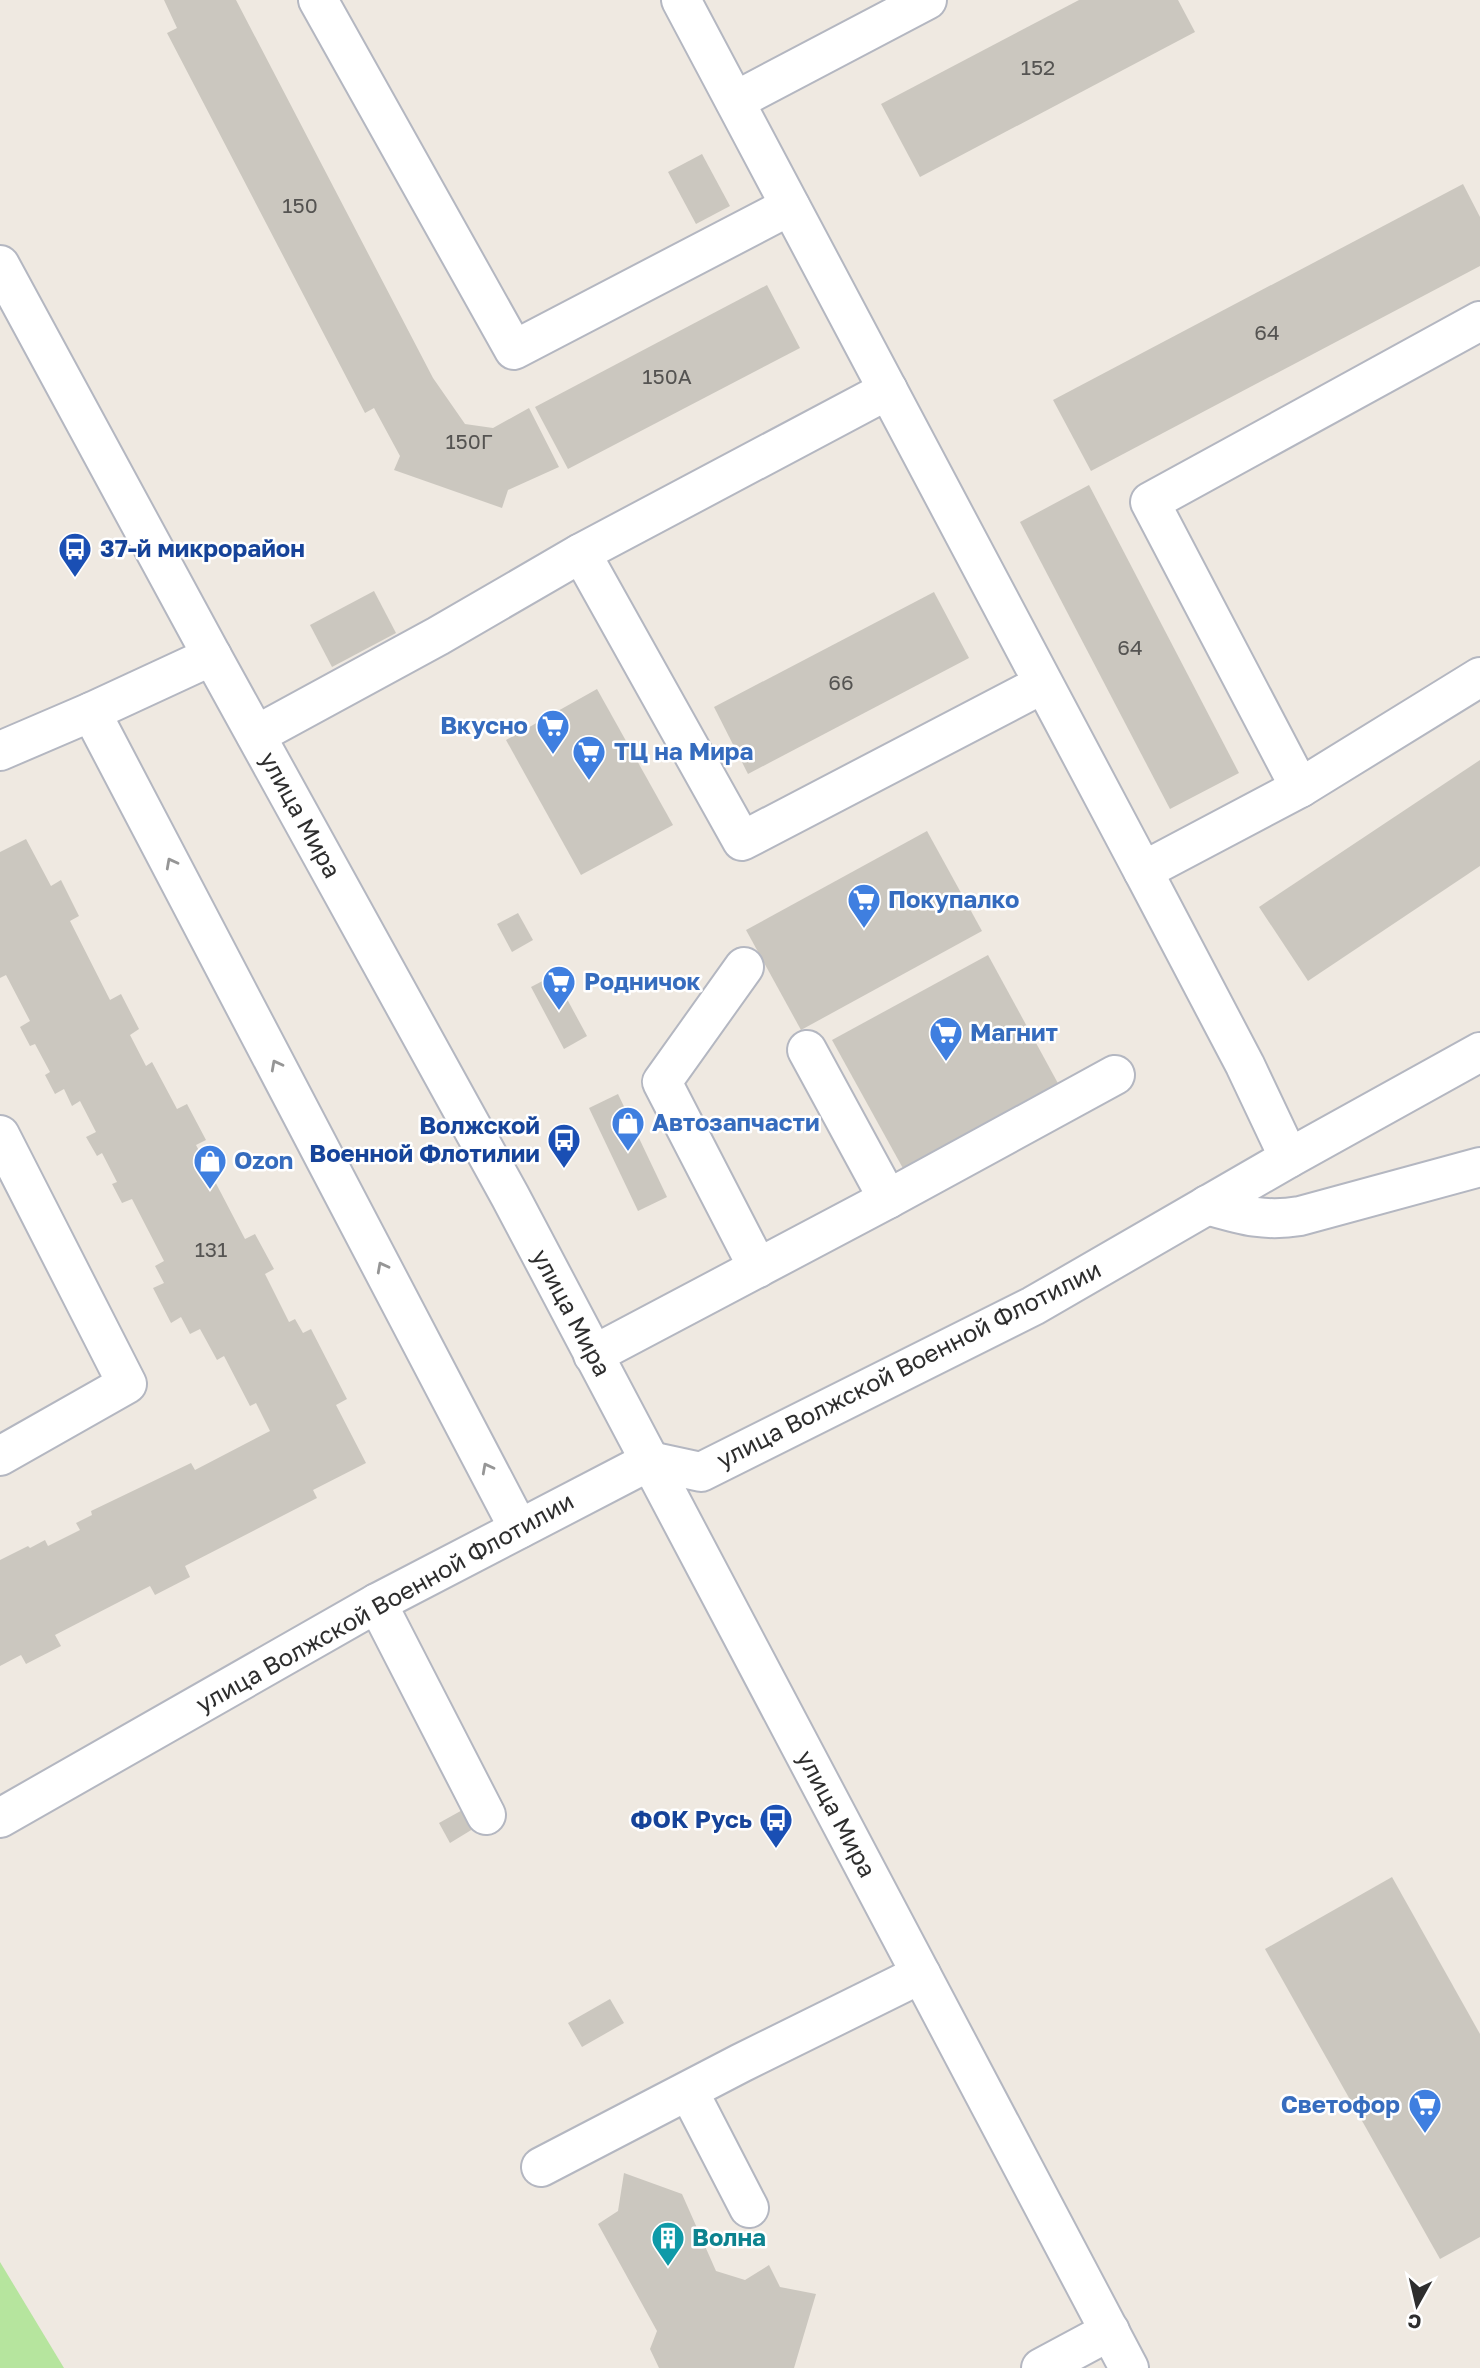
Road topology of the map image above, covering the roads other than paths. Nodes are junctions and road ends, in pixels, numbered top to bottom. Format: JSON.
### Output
{"nodes":[{"id":1,"x":318,"y":0,"type":"edge"},
{"id":2,"x":681,"y":0,"type":"edge"},
{"id":3,"x":907,"y":5,"type":"edge"},
{"id":4,"x":735,"y":101,"type":"junction"},
{"id":5,"x":790,"y":206,"type":"junction"},
{"id":6,"x":0,"y":265,"type":"edge"},
{"id":7,"x":1480,"y":321,"type":"edge"},
{"id":8,"x":888,"y":390,"type":"junction"},
{"id":9,"x":581,"y":553,"type":"junction"},
{"id":10,"x":212,"y":656,"type":"junction"},
{"id":11,"x":1480,"y":677,"type":"edge"},
{"id":12,"x":1043,"y":684,"type":"junction"},
{"id":13,"x":92,"y":712,"type":"junction"},
{"id":14,"x":256,"y":735,"type":"junction"},
{"id":15,"x":0,"y":751,"type":"edge"},
{"id":16,"x":1300,"y":788,"type":"junction"},
{"id":17,"x":1143,"y":871,"type":"junction"},
{"id":18,"x":744,"y":967,"type":"dead end"},
{"id":19,"x":807,"y":1050,"type":"dead end"},
{"id":20,"x":1480,"y":1052,"type":"edge"},
{"id":21,"x":1115,"y":1075,"type":"dead end"},
{"id":22,"x":0,"y":1135,"type":"edge"},
{"id":23,"x":1289,"y":1158,"type":"junction"},
{"id":24,"x":1480,"y":1167,"type":"edge"},
{"id":25,"x":888,"y":1199,"type":"junction"},
{"id":26,"x":1207,"y":1205,"type":"junction"},
{"id":27,"x":758,"y":1268,"type":"junction"},
{"id":28,"x":593,"y":1355,"type":"junction"},
{"id":29,"x":0,"y":1456,"type":"edge"},
{"id":30,"x":650,"y":1461,"type":"junction"},
{"id":31,"x":519,"y":1529,"type":"junction"},
{"id":32,"x":377,"y":1603,"type":"junction"},
{"id":33,"x":485,"y":1815,"type":"dead end"},
{"id":34,"x":0,"y":1818,"type":"edge"},
{"id":35,"x":921,"y":1974,"type":"junction"},
{"id":36,"x":689,"y":2092,"type":"junction"},
{"id":37,"x":541,"y":2167,"type":"dead end"},
{"id":38,"x":749,"y":2208,"type":"dead end"},
{"id":39,"x":1110,"y":2331,"type":"junction"},
{"id":40,"x":1041,"y":2368,"type":"edge"},
{"id":41,"x":1129,"y":2368,"type":"edge"}],
"edges":[{"from":1,"to":5,"type":"street"},
{"from":2,"to":4,"type":"street"},
{"from":3,"to":4,"type":"street"},
{"from":4,"to":5,"type":"street"},
{"from":5,"to":8,"type":"street"},
{"from":6,"to":10,"type":"street","name":"улица Мира"},
{"from":7,"to":16,"type":"street"},
{"from":8,"to":9,"type":"street"},
{"from":8,"to":12,"type":"street"},
{"from":9,"to":12,"type":"street"},
{"from":9,"to":14,"type":"street"},
{"from":10,"to":13,"type":"street"},
{"from":10,"to":14,"type":"street","name":"улица Мира"},
{"from":11,"to":16,"type":"street"},
{"from":12,"to":17,"type":"street"},
{"from":13,"to":15,"type":"street"},
{"from":31,"to":13,"type":"street","one_way":true},
{"from":14,"to":28,"type":"street","name":"улица Мира"},
{"from":16,"to":17,"type":"street"},
{"from":17,"to":23,"type":"street"},
{"from":18,"to":27,"type":"street"},
{"from":19,"to":25,"type":"street"},
{"from":20,"to":23,"type":"street","name":"улица Волжской Военной Флотилии"},
{"from":21,"to":25,"type":"street"},
{"from":22,"to":29,"type":"street"},
{"from":23,"to":26,"type":"street","name":"улица Волжской Военной Флотилии"},
{"from":24,"to":26,"type":"street"},
{"from":25,"to":27,"type":"street"},
{"from":26,"to":30,"type":"street","name":"улица Волжской Военной Флотилии"},
{"from":27,"to":28,"type":"street"},
{"from":28,"to":30,"type":"street","name":"улица Мира"},
{"from":30,"to":31,"type":"street","name":"улица Волжской Военной Флотилии"},
{"from":30,"to":35,"type":"street","name":"улица Мира"},
{"from":31,"to":32,"type":"street","name":"улица Волжской Военной Флотилии"},
{"from":32,"to":33,"type":"street"},
{"from":32,"to":34,"type":"street","name":"улица Волжской Военной Флотилии"},
{"from":35,"to":36,"type":"street"},
{"from":35,"to":39,"type":"street","name":"улица Мира"},
{"from":36,"to":37,"type":"street"},
{"from":36,"to":38,"type":"street"},
{"from":39,"to":40,"type":"street"},
{"from":39,"to":41,"type":"street","name":"улица Мира"}]}
